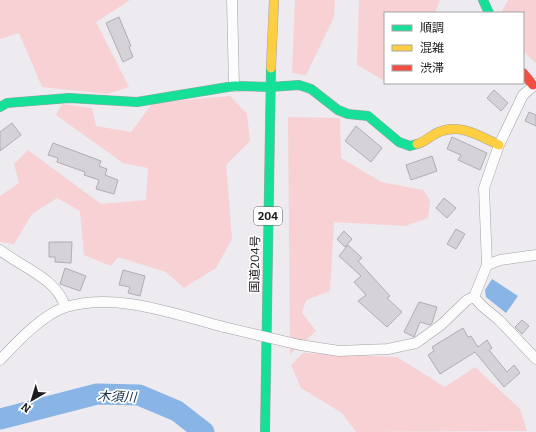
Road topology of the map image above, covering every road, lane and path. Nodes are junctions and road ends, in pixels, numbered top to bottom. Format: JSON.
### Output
{"nodes":[{"id":1,"x":232,"y":0,"type":"edge"},
{"id":2,"x":274,"y":0,"type":"edge"},
{"id":3,"x":483,"y":0,"type":"edge"},
{"id":4,"x":489,"y":12,"type":"edge"},
{"id":5,"x":524,"y":74,"type":"edge"},
{"id":6,"x":534,"y":85,"type":"edge"},
{"id":7,"x":234,"y":86,"type":"junction"},
{"id":8,"x":270,"y":87,"type":"junction"},
{"id":9,"x":0,"y":107,"type":"edge"},
{"id":10,"x":499,"y":145,"type":"junction"},
{"id":11,"x":0,"y":250,"type":"edge"},
{"id":12,"x":536,"y":255,"type":"edge"},
{"id":13,"x":487,"y":265,"type":"junction"},
{"id":14,"x":474,"y":297,"type":"junction"},
{"id":15,"x":65,"y":307,"type":"junction"},
{"id":16,"x":536,"y":359,"type":"edge"},
{"id":17,"x":0,"y":360,"type":"edge"},
{"id":18,"x":265,"y":432,"type":"edge"}],
"edges":[{"from":1,"to":7,"type":"street"},
{"from":2,"to":8,"type":"main road","name":"国道204号","number":"204"},
{"from":3,"to":4,"type":"main road"},
{"from":5,"to":6,"type":"main road"},
{"from":6,"to":10,"type":"street"},
{"from":7,"to":8,"type":"main road"},
{"from":7,"to":9,"type":"main road"},
{"from":8,"to":10,"type":"main road"},
{"from":8,"to":18,"type":"main road","name":"国道204号","number":"204"},
{"from":10,"to":13,"type":"street"},
{"from":11,"to":15,"type":"street"},
{"from":12,"to":13,"type":"street"},
{"from":13,"to":14,"type":"street"},
{"from":14,"to":15,"type":"street","bridge":true},
{"from":14,"to":16,"type":"street"},
{"from":15,"to":17,"type":"street"}]}
